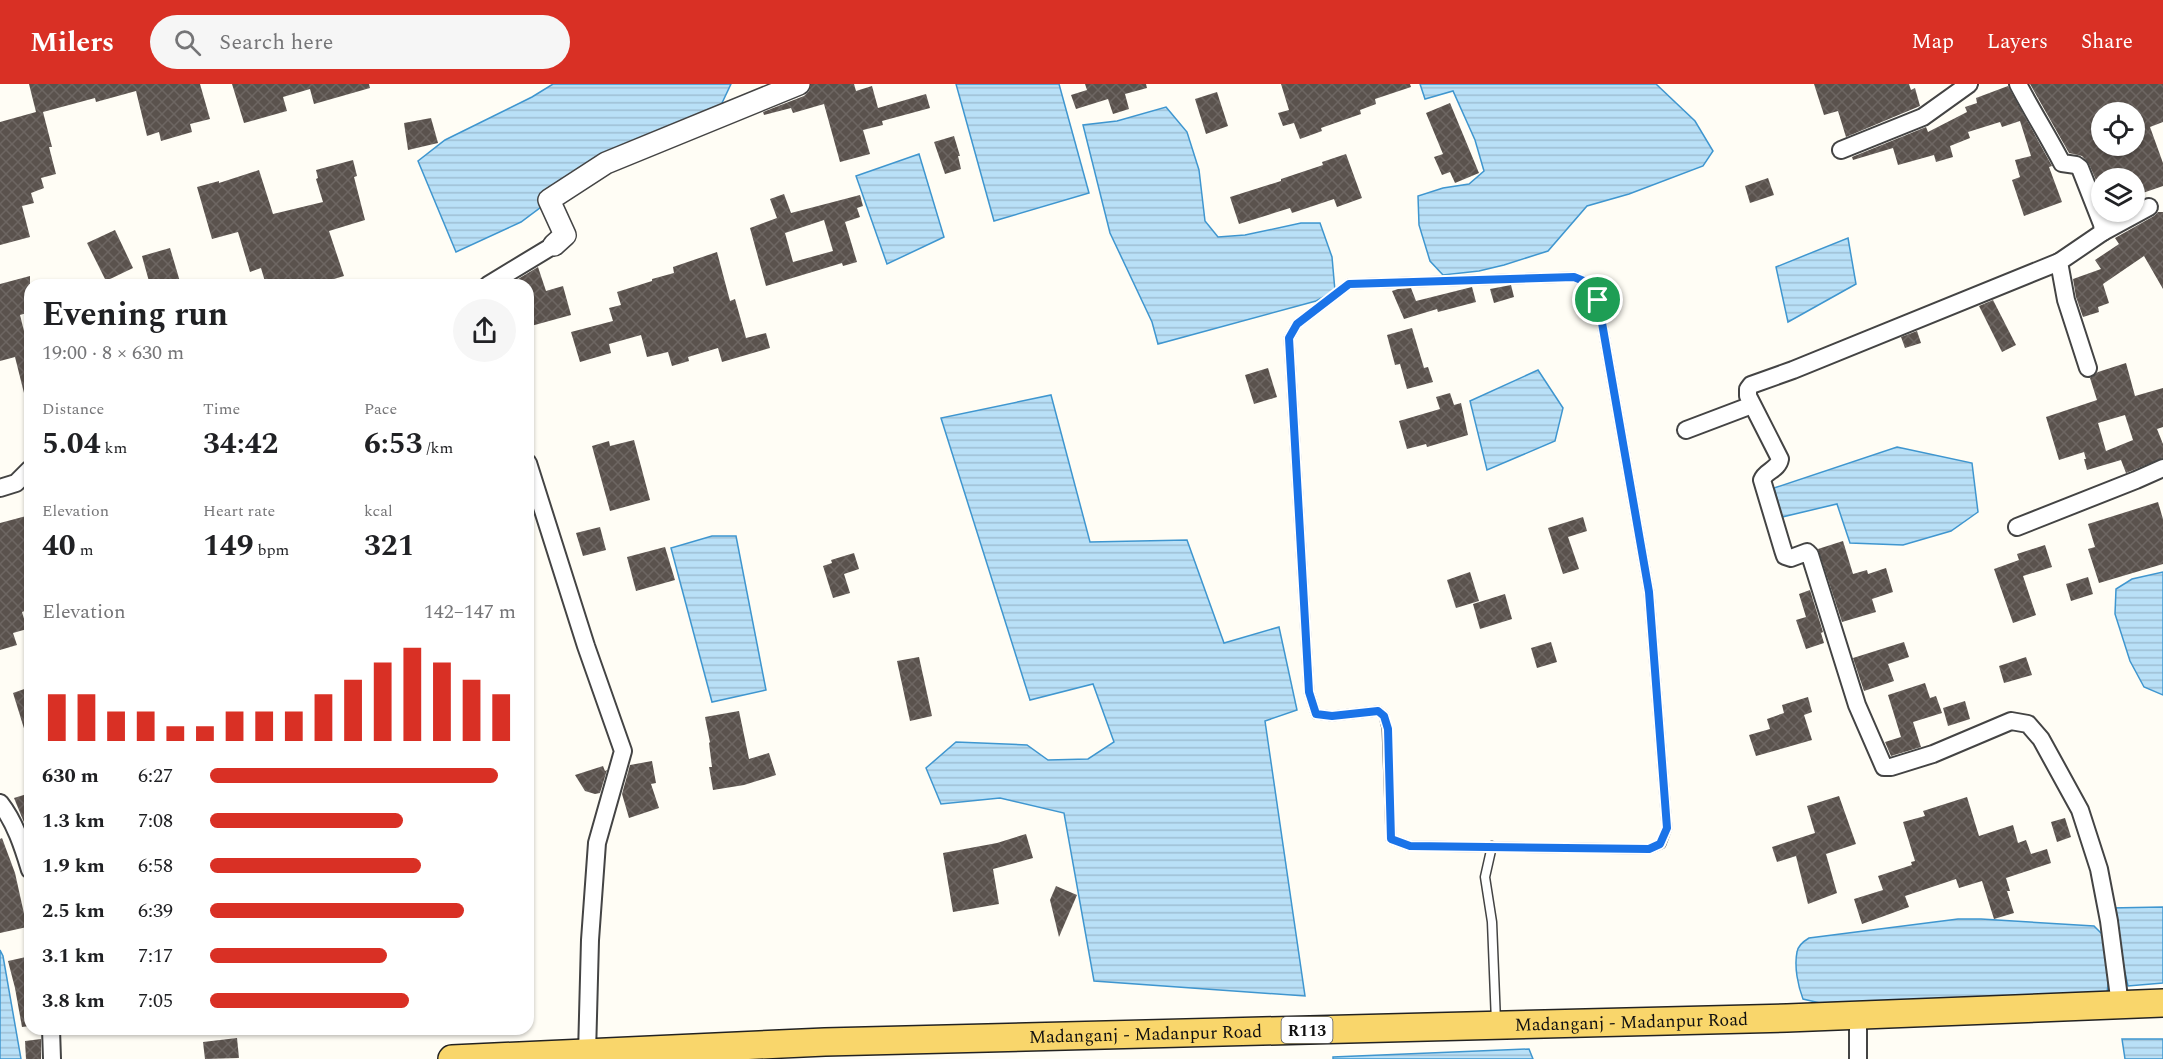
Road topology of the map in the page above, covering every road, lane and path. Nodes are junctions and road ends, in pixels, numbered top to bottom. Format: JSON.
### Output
{"nodes":[{"id":1,"x":799,"y":84,"type":"edge"},
{"id":2,"x":1969,"y":84,"type":"edge"},
{"id":3,"x":2018,"y":84,"type":"edge"},
{"id":4,"x":1841,"y":150,"type":"dead end"},
{"id":5,"x":2149,"y":207,"type":"dead end"},
{"id":6,"x":2103,"y":232,"type":"junction"},
{"id":7,"x":554,"y":245,"type":"joint"},
{"id":8,"x":2059,"y":262,"type":"junction"},
{"id":9,"x":498,"y":279,"type":"edge"},
{"id":10,"x":2088,"y":368,"type":"dead end"},
{"id":11,"x":1752,"y":405,"type":"junction"},
{"id":12,"x":1686,"y":430,"type":"dead end"},
{"id":13,"x":2163,"y":468,"type":"edge"},
{"id":14,"x":24,"y":475,"type":"edge"},
{"id":15,"x":534,"y":482,"type":"edge"},
{"id":16,"x":0,"y":488,"type":"edge"},
{"id":17,"x":2017,"y":527,"type":"dead end"},
{"id":18,"x":0,"y":803,"type":"edge"},
{"id":19,"x":1492,"y":846,"type":"junction"},
{"id":20,"x":24,"y":852,"type":"edge"},
{"id":21,"x":2163,"y":1003,"type":"edge"},
{"id":22,"x":2120,"y":1005,"type":"junction"},
{"id":23,"x":1858,"y":1016,"type":"junction"},
{"id":24,"x":1496,"y":1025,"type":"junction"},
{"id":25,"x":51,"y":1035,"type":"edge"},
{"id":26,"x":826,"y":1051,"type":"edge"},
{"id":27,"x":587,"y":1054,"type":"junction"},
{"id":28,"x":52,"y":1059,"type":"edge"},
{"id":29,"x":452,"y":1059,"type":"edge"},
{"id":30,"x":1858,"y":1059,"type":"edge"}],
"edges":[{"from":1,"to":7,"type":"street"},
{"from":2,"to":4,"type":"street"},
{"from":3,"to":6,"type":"street"},
{"from":5,"to":6,"type":"street"},
{"from":6,"to":8,"type":"street"},
{"from":7,"to":9,"type":"street"},
{"from":8,"to":10,"type":"street"},
{"from":8,"to":11,"type":"street"},
{"from":11,"to":12,"type":"street"},
{"from":11,"to":22,"type":"street"},
{"from":13,"to":17,"type":"street"},
{"from":14,"to":16,"type":"street"},
{"from":15,"to":27,"type":"street"},
{"from":18,"to":20,"type":"street"},
{"from":19,"to":19,"type":"lane"},
{"from":19,"to":24,"type":"lane"},
{"from":21,"to":22,"type":"main road","name":"Madanganj - Madanpur Road","number":"R113"},
{"from":22,"to":23,"type":"main road","name":"Madanganj - Madanpur Road","number":"R113"},
{"from":23,"to":24,"type":"main road","name":"Madanganj - Madanpur Road","number":"R113"},
{"from":23,"to":30,"type":"street"},
{"from":24,"to":26,"type":"main road","name":"Madanganj - Madanpur Road","number":"R113"},
{"from":25,"to":28,"type":"street"},
{"from":26,"to":27,"type":"main road","name":"Madanganj - Madanpur Road","number":"R113"},
{"from":27,"to":29,"type":"main road","name":"Madanganj - Madanpur Road","number":"R113"}]}
